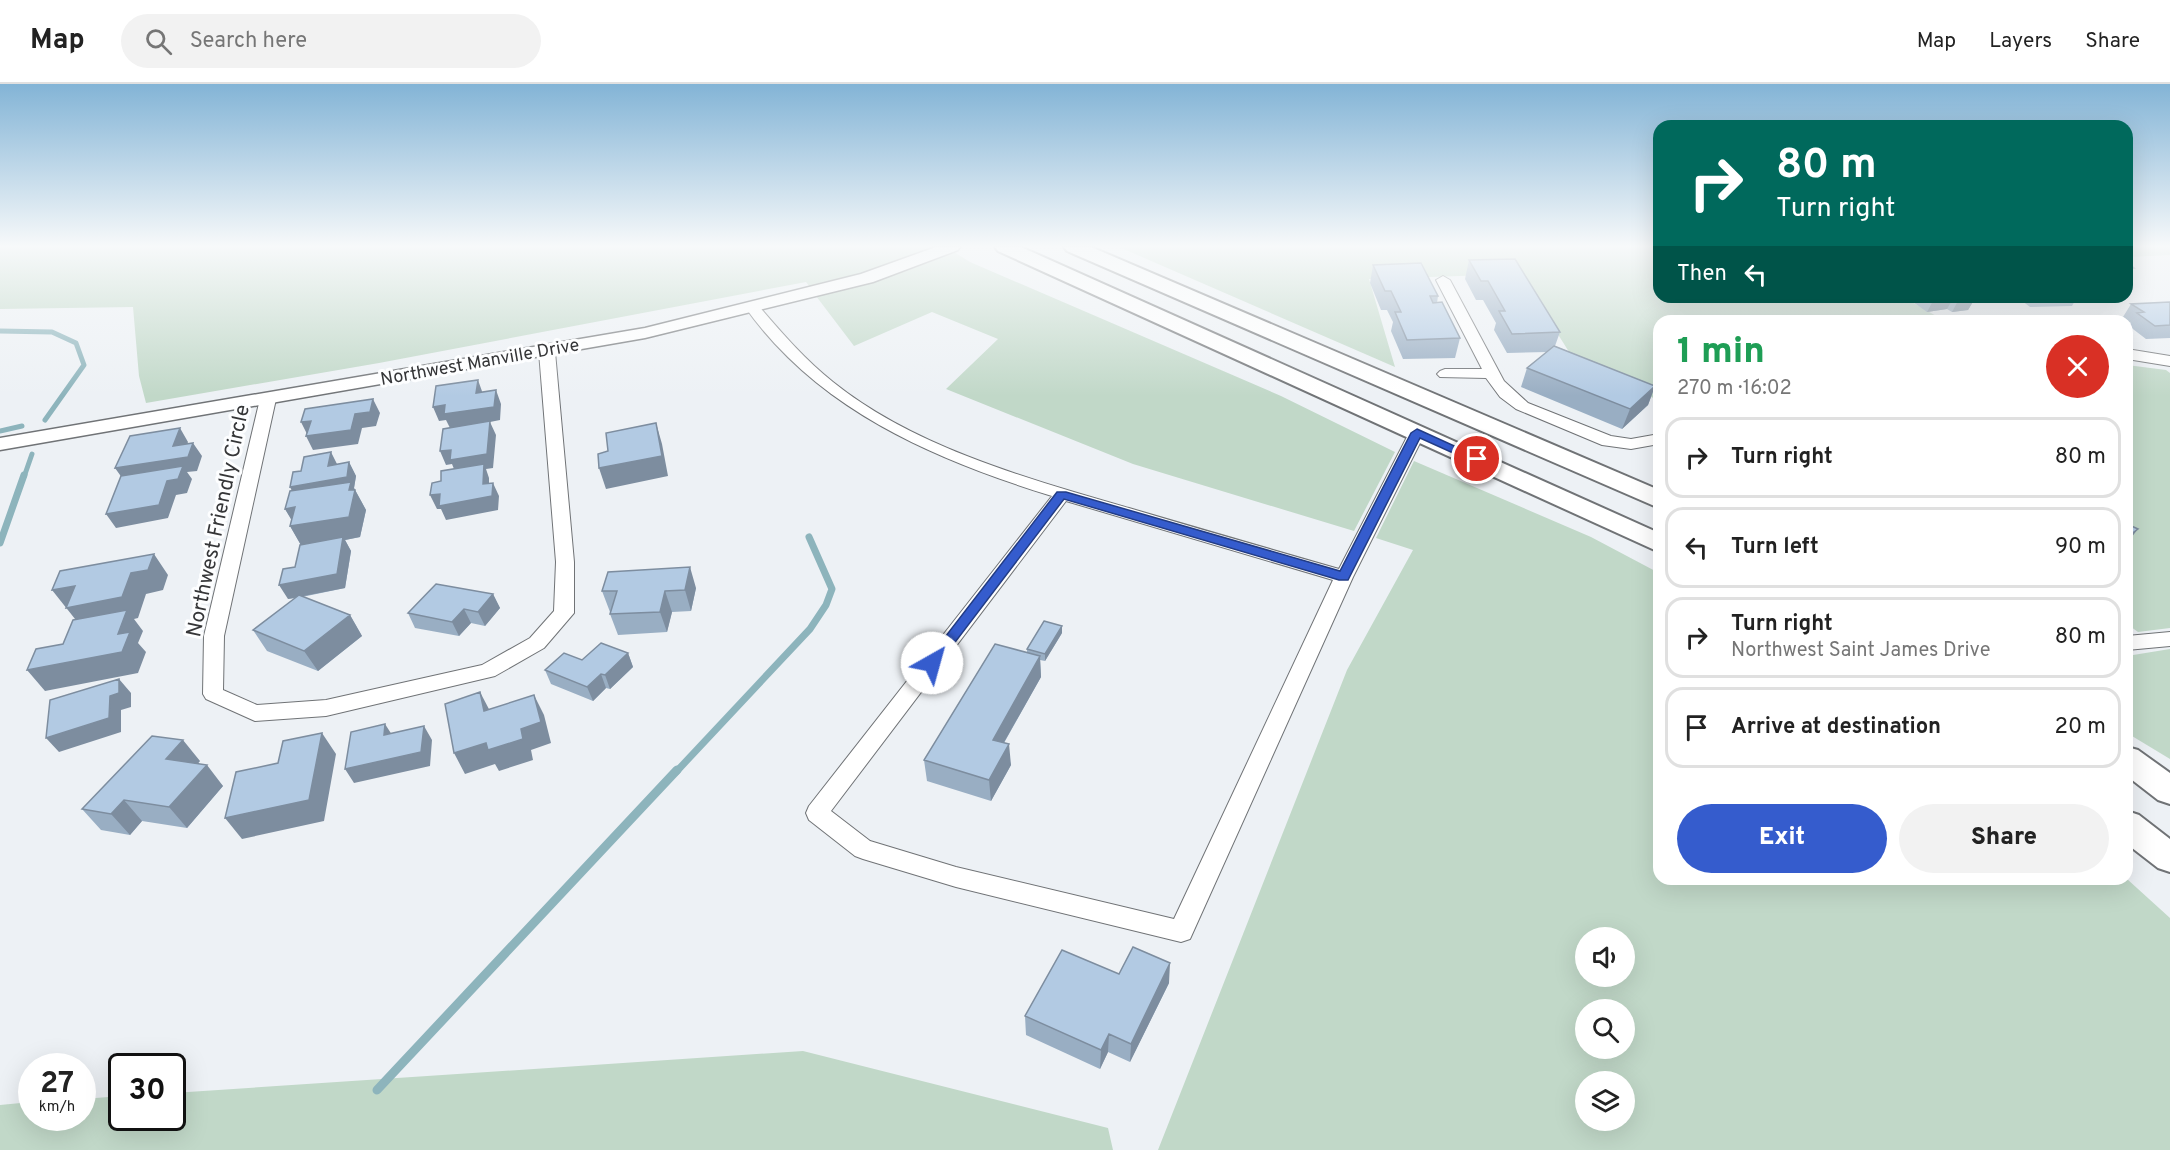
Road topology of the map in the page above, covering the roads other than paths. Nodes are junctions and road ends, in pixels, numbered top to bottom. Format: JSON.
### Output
{"nodes":[{"id":1,"x":793,"y":297,"type":"edge"},
{"id":2,"x":1115,"y":297,"type":"edge"},
{"id":3,"x":1189,"y":297,"type":"edge"},
{"id":4,"x":1452,"y":297,"type":"edge"},
{"id":5,"x":752,"y":307,"type":"junction"},
{"id":6,"x":547,"y":352,"type":"junction"},
{"id":7,"x":2133,"y":355,"type":"edge"},
{"id":8,"x":2170,"y":361,"type":"edge"},
{"id":9,"x":1491,"y":372,"type":"junction"},
{"id":10,"x":1445,"y":374,"type":"dead end"},
{"id":11,"x":268,"y":399,"type":"junction"},
{"id":12,"x":1417,"y":433,"type":"junction"},
{"id":13,"x":1653,"y":440,"type":"edge"},
{"id":14,"x":0,"y":444,"type":"edge"},
{"id":15,"x":1062,"y":495,"type":"junction"},
{"id":16,"x":1653,"y":497,"type":"edge"},
{"id":17,"x":1653,"y":540,"type":"edge"},
{"id":18,"x":1344,"y":576,"type":"junction"},
{"id":19,"x":2170,"y":639,"type":"edge"},
{"id":20,"x":2133,"y":642,"type":"edge"},
{"id":21,"x":2133,"y":763,"type":"edge"},
{"id":22,"x":2170,"y":791,"type":"edge"},
{"id":23,"x":2133,"y":830,"type":"edge"},
{"id":24,"x":2170,"y":858,"type":"edge"}],
"edges":[{"from":1,"to":5,"type":"street","name":"Northwest Manville Drive"},
{"from":2,"to":12,"type":"main road"},
{"from":3,"to":16,"type":"main road"},
{"from":4,"to":9,"type":"street"},
{"from":5,"to":6,"type":"street","name":"Northwest Manville Drive"},
{"from":5,"to":15,"type":"street"},
{"from":6,"to":11,"type":"street","name":"Northwest Manville Drive"},
{"from":6,"to":11,"type":"street","name":"Northwest Friendly Circle"},
{"from":7,"to":8,"type":"street"},
{"from":9,"to":10,"type":"street"},
{"from":9,"to":13,"type":"street"},
{"from":11,"to":14,"type":"street","name":"Northwest Manville Drive"},
{"from":12,"to":17,"type":"main road"},
{"from":12,"to":18,"type":"street"},
{"from":15,"to":18,"type":"street"},
{"from":15,"to":18,"type":"street"},
{"from":19,"to":20,"type":"street"},
{"from":21,"to":22,"type":"main road"},
{"from":23,"to":24,"type":"main road"}]}
